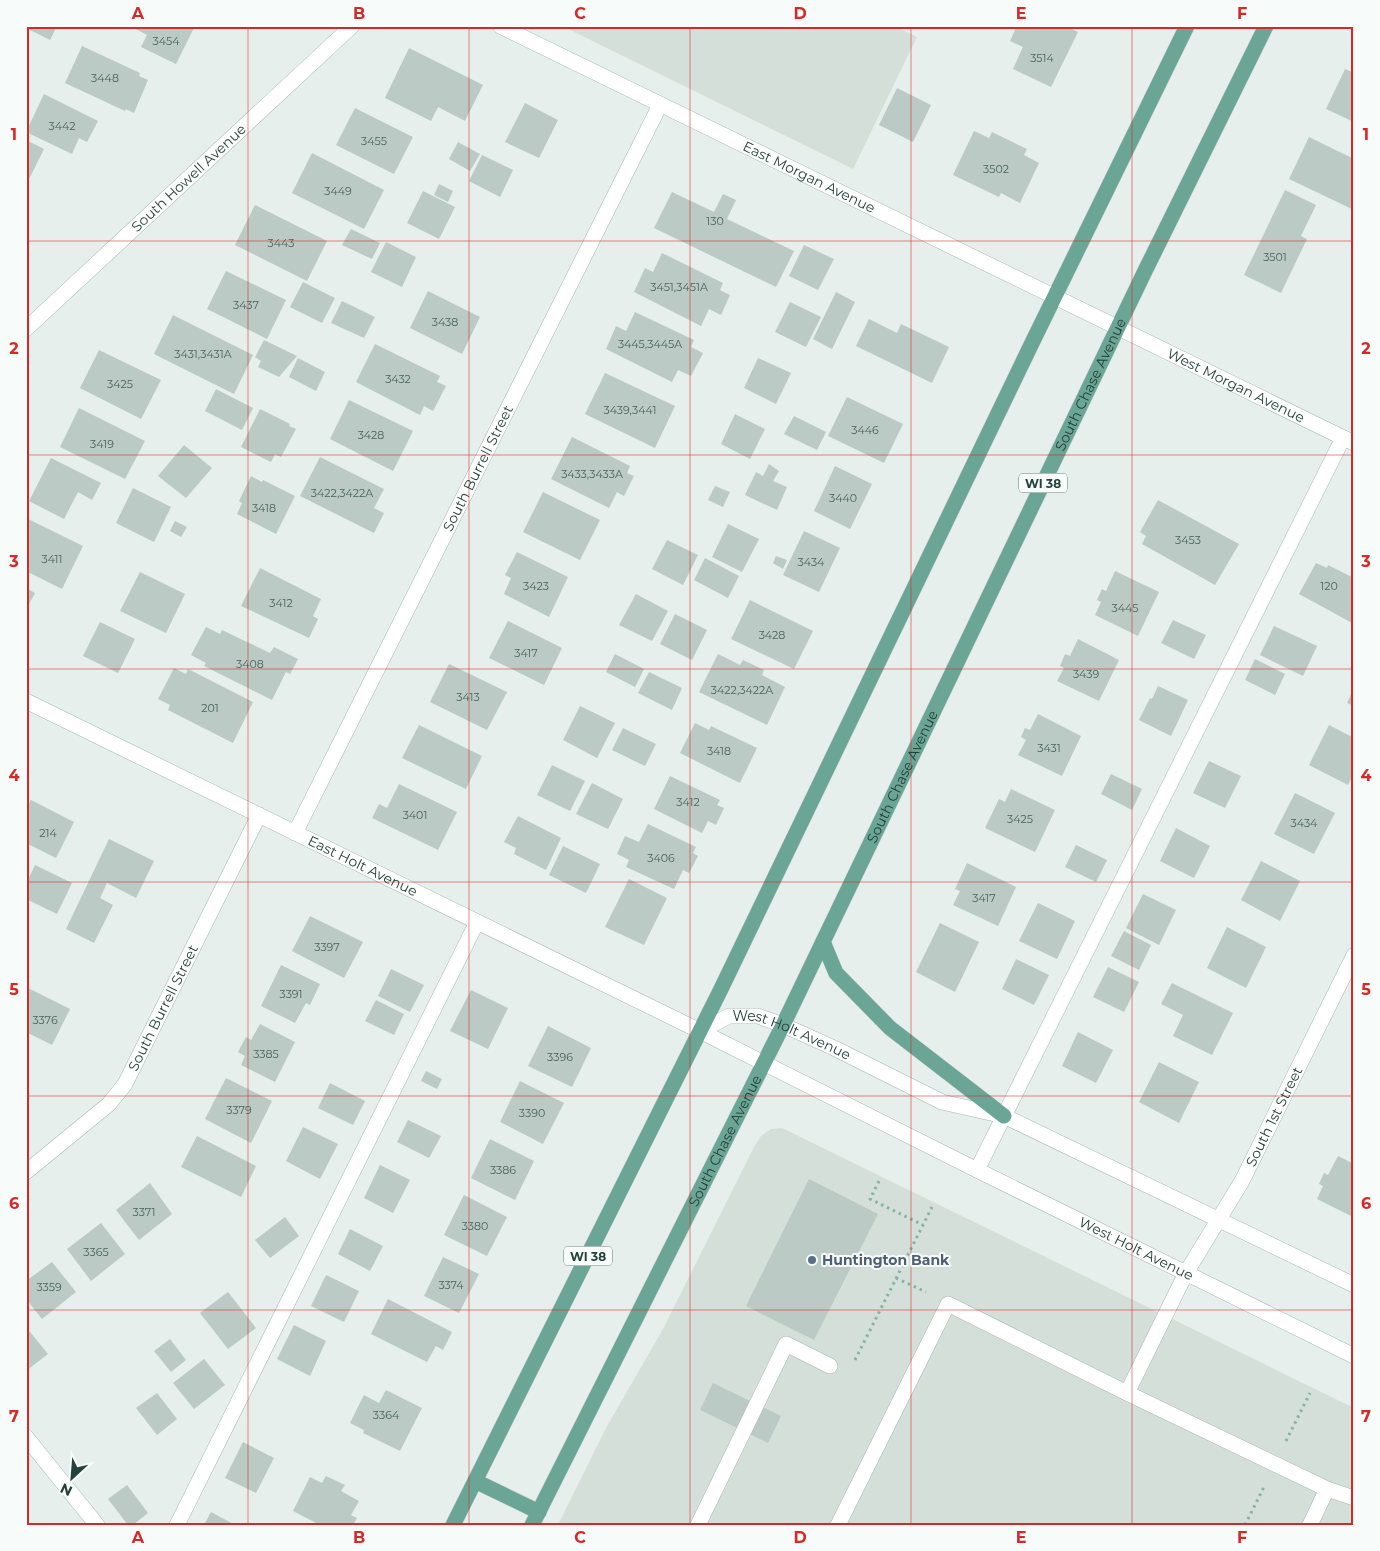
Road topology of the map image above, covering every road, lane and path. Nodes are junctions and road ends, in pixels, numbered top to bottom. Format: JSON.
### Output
{"nodes":[{"id":1,"x":352,"y":26,"type":"edge"},
{"id":2,"x":500,"y":26,"type":"edge"},
{"id":3,"x":1186,"y":26,"type":"edge"},
{"id":4,"x":1266,"y":26,"type":"edge"},
{"id":5,"x":660,"y":105,"type":"junction"},
{"id":6,"x":1054,"y":297,"type":"junction"},
{"id":7,"x":1118,"y":328,"type":"junction"},
{"id":8,"x":26,"y":329,"type":"edge"},
{"id":9,"x":1349,"y":441,"type":"edge"},
{"id":10,"x":26,"y":701,"type":"edge"},
{"id":11,"x":259,"y":815,"type":"junction"},
{"id":12,"x":295,"y":832,"type":"junction"},
{"id":13,"x":477,"y":922,"type":"junction"},
{"id":14,"x":823,"y":942,"type":"junction"},
{"id":15,"x":1354,"y":955,"type":"edge"},
{"id":16,"x":782,"y":1025,"type":"junction"},
{"id":17,"x":700,"y":1031,"type":"junction"},
{"id":18,"x":764,"y":1062,"type":"junction"},
{"id":19,"x":1004,"y":1116,"type":"junction"},
{"id":20,"x":977,"y":1170,"type":"junction"},
{"id":21,"x":26,"y":1172,"type":"edge"},
{"id":22,"x":879,"y":1182,"type":"dead end"},
{"id":23,"x":932,"y":1207,"type":"dead end"},
{"id":24,"x":1219,"y":1219,"type":"junction"},
{"id":25,"x":923,"y":1225,"type":"junction"},
{"id":26,"x":1186,"y":1273,"type":"junction"},
{"id":27,"x":896,"y":1278,"type":"junction"},
{"id":28,"x":1354,"y":1284,"type":"edge"},
{"id":29,"x":948,"y":1304,"type":"junction"},
{"id":30,"x":1354,"y":1356,"type":"edge"},
{"id":31,"x":830,"y":1366,"type":"dead end"},
{"id":32,"x":853,"y":1366,"type":"dead end"},
{"id":33,"x":1127,"y":1393,"type":"junction"},
{"id":34,"x":1310,"y":1393,"type":"dead end"},
{"id":35,"x":26,"y":1437,"type":"edge"},
{"id":36,"x":1283,"y":1448,"type":"dead end"},
{"id":37,"x":475,"y":1481,"type":"junction"},
{"id":38,"x":1327,"y":1489,"type":"junction"},
{"id":39,"x":1261,"y":1493,"type":"dead end"},
{"id":40,"x":1354,"y":1498,"type":"edge"},
{"id":41,"x":536,"y":1519,"type":"edge"},
{"id":42,"x":97,"y":1525,"type":"edge"},
{"id":43,"x":177,"y":1525,"type":"edge"},
{"id":44,"x":453,"y":1525,"type":"edge"},
{"id":45,"x":698,"y":1525,"type":"edge"},
{"id":46,"x":838,"y":1525,"type":"edge"},
{"id":47,"x":1245,"y":1525,"type":"edge"},
{"id":48,"x":1310,"y":1525,"type":"edge"}],
"edges":[{"from":1,"to":8,"type":"street","name":"South Howell Avenue"},
{"from":2,"to":5,"type":"street","name":"East Morgan Avenue"},
{"from":3,"to":6,"type":"main road","number":"WI 38"},
{"from":4,"to":7,"type":"main road","name":"South Chase Avenue","number":"WI 38"},
{"from":5,"to":6,"type":"street","name":"East Morgan Avenue"},
{"from":5,"to":12,"type":"street","name":"South Burrell Street"},
{"from":6,"to":7,"type":"street","name":"East Morgan Avenue"},
{"from":6,"to":17,"type":"main road","number":"WI 38"},
{"from":7,"to":9,"type":"street","name":"West Morgan Avenue"},
{"from":7,"to":14,"type":"main road","name":"South Chase Avenue","number":"WI 38"},
{"from":9,"to":19,"type":"street"},
{"from":10,"to":11,"type":"street","name":"East Holt Avenue"},
{"from":11,"to":12,"type":"street","name":"East Holt Avenue"},
{"from":11,"to":21,"type":"street","name":"South Burrell Street"},
{"from":12,"to":13,"type":"street","name":"East Holt Avenue"},
{"from":13,"to":17,"type":"street","name":"East Holt Avenue"},
{"from":13,"to":43,"type":"street"},
{"from":14,"to":16,"type":"main road","name":"South Chase Avenue","number":"WI 38"},
{"from":14,"to":19,"type":"main road"},
{"from":15,"to":24,"type":"street","name":"South 1st Street"},
{"from":16,"to":17,"type":"street","name":"West Holt Avenue"},
{"from":16,"to":18,"type":"main road","name":"South Chase Avenue","number":"WI 38"},
{"from":16,"to":19,"type":"street","name":"West Holt Avenue"},
{"from":17,"to":18,"type":"street","name":"West Holt Avenue"},
{"from":17,"to":37,"type":"main road","number":"WI 38"},
{"from":18,"to":20,"type":"street","name":"West Holt Avenue"},
{"from":18,"to":41,"type":"main road","name":"South Chase Avenue","number":"WI 38"},
{"from":19,"to":20,"type":"street"},
{"from":19,"to":24,"type":"street","name":"West Holt Avenue"},
{"from":20,"to":26,"type":"street","name":"West Holt Avenue"},
{"from":22,"to":25,"type":"path"},
{"from":23,"to":25,"type":"path"},
{"from":24,"to":26,"type":"street","name":"South 1st Street"},
{"from":24,"to":28,"type":"street","name":"West Holt Avenue"},
{"from":25,"to":27,"type":"path"},
{"from":26,"to":30,"type":"street","name":"West Holt Avenue"},
{"from":26,"to":33,"type":"street","name":"South 1st Street"},
{"from":27,"to":29,"type":"path"},
{"from":27,"to":32,"type":"path"},
{"from":29,"to":33,"type":"street"},
{"from":29,"to":46,"type":"street"},
{"from":31,"to":45,"type":"street"},
{"from":33,"to":38,"type":"street"},
{"from":34,"to":36,"type":"path"},
{"from":35,"to":42,"type":"street"},
{"from":37,"to":41,"type":"main road"},
{"from":37,"to":44,"type":"main road","number":"WI 38"},
{"from":38,"to":40,"type":"street"},
{"from":38,"to":48,"type":"street"},
{"from":39,"to":47,"type":"path"}]}
